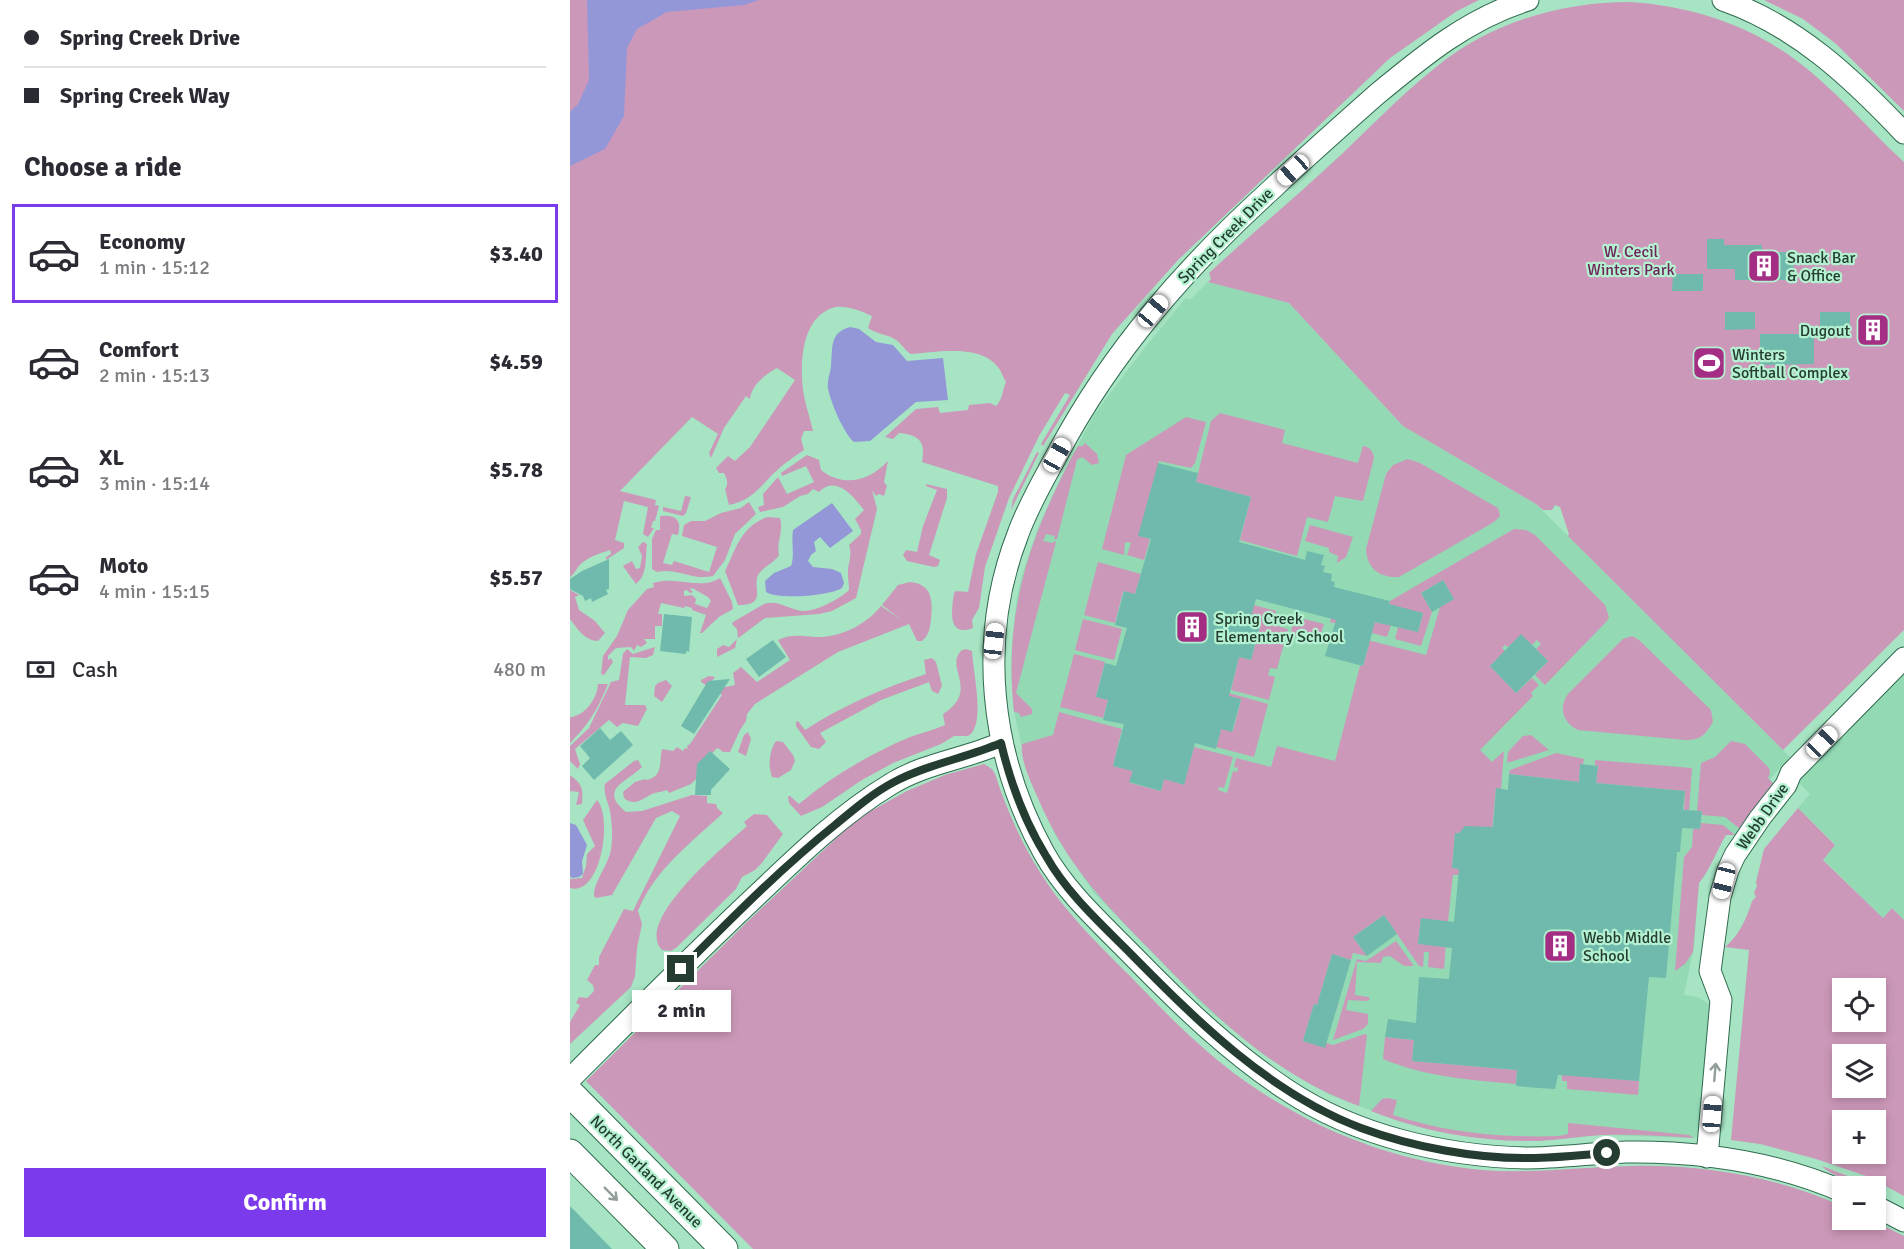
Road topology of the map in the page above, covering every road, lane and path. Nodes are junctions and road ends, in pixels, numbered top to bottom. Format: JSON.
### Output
{"nodes":[{"id":1,"x":1528,"y":0,"type":"edge"},
{"id":2,"x":1723,"y":0,"type":"edge"},
{"id":3,"x":1904,"y":133,"type":"edge"},
{"id":4,"x":1904,"y":658,"type":"edge"},
{"id":5,"x":1001,"y":743,"type":"junction"},
{"id":6,"x":570,"y":1079,"type":"edge"},
{"id":7,"x":570,"y":1093,"type":"edge"},
{"id":8,"x":570,"y":1153,"type":"edge"},
{"id":9,"x":1707,"y":1157,"type":"junction"},
{"id":10,"x":1832,"y":1187,"type":"edge"},
{"id":11,"x":1886,"y":1212,"type":"edge"},
{"id":12,"x":1904,"y":1221,"type":"edge"},
{"id":13,"x":665,"y":1249,"type":"edge"},
{"id":14,"x":723,"y":1249,"type":"edge"}],
"edges":[{"from":1,"to":5,"type":"street","name":"Spring Creek Drive"},
{"from":2,"to":3,"type":"street"},
{"from":9,"to":4,"type":"street","name":"Webb Drive","one_way":true},
{"from":5,"to":6,"type":"street"},
{"from":5,"to":9,"type":"street","name":"Spring Creek Drive"},
{"from":7,"to":14,"type":"main road","name":"North Garland Avenue"},
{"from":8,"to":13,"type":"main road","one_way":true},
{"from":9,"to":10,"type":"street","name":"Spring Creek Drive"},
{"from":11,"to":12,"type":"street"}]}
